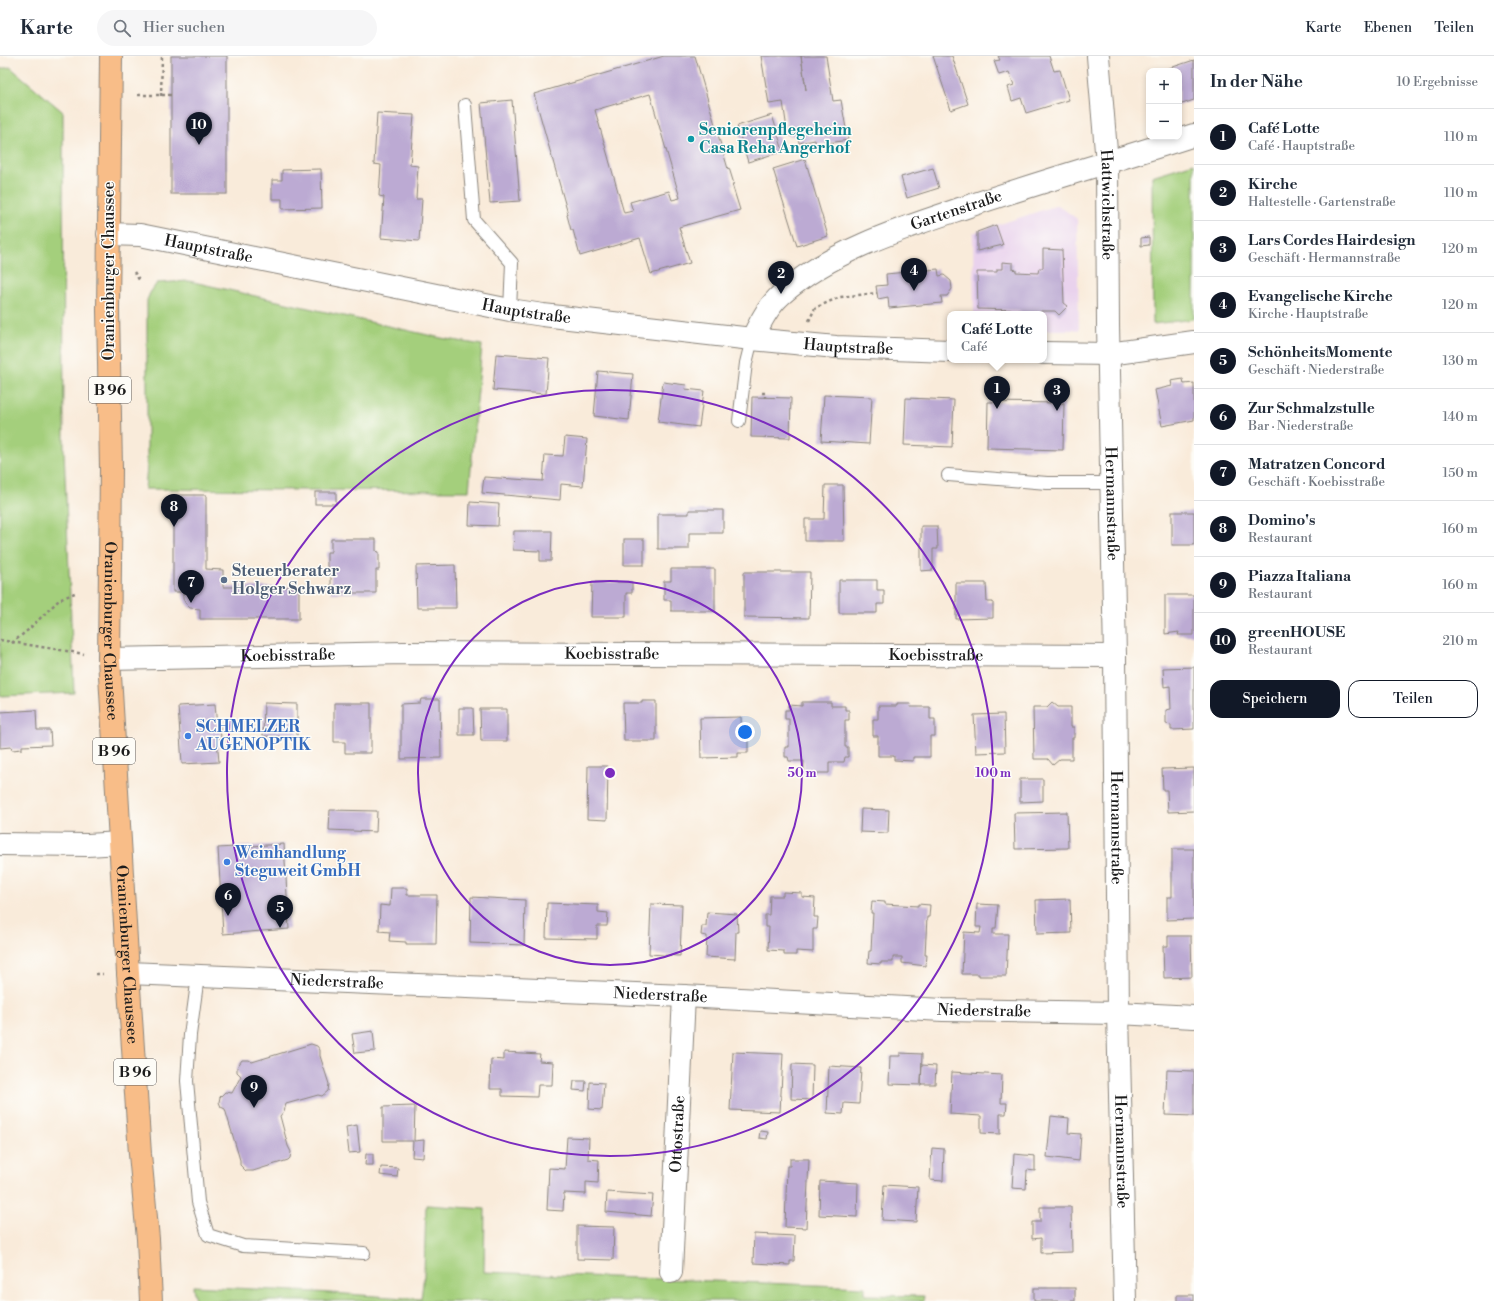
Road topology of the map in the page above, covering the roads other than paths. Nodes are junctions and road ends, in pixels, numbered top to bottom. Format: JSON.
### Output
{"nodes":[{"id":1,"x":111,"y":56,"type":"edge"},
{"id":2,"x":1098,"y":56,"type":"edge"},
{"id":3,"x":465,"y":105,"type":"dead end"},
{"id":4,"x":1194,"y":135,"type":"edge"},
{"id":5,"x":1107,"y":163,"type":"junction"},
{"id":6,"x":108,"y":234,"type":"junction"},
{"id":7,"x":510,"y":310,"type":"junction"},
{"id":8,"x":752,"y":339,"type":"junction"},
{"id":9,"x":1194,"y":342,"type":"edge"},
{"id":10,"x":947,"y":351,"type":"edge"},
{"id":11,"x":1047,"y":352,"type":"edge"},
{"id":12,"x":1110,"y":354,"type":"junction"},
{"id":13,"x":739,"y":421,"type":"dead end"},
{"id":14,"x":948,"y":475,"type":"dead end"},
{"id":15,"x":1111,"y":483,"type":"junction"},
{"id":16,"x":1115,"y":656,"type":"junction"},
{"id":17,"x":109,"y":659,"type":"junction"},
{"id":18,"x":120,"y":843,"type":"junction"},
{"id":19,"x":0,"y":844,"type":"edge"},
{"id":20,"x":128,"y":973,"type":"junction"},
{"id":21,"x":198,"y":976,"type":"junction"},
{"id":22,"x":684,"y":996,"type":"junction"},
{"id":23,"x":1118,"y":1013,"type":"junction"},
{"id":24,"x":1194,"y":1017,"type":"edge"},
{"id":25,"x":364,"y":1254,"type":"dead end"},
{"id":26,"x":671,"y":1272,"type":"dead end"},
{"id":27,"x":151,"y":1301,"type":"edge"},
{"id":28,"x":1125,"y":1301,"type":"edge"}],
"edges":[{"from":1,"to":6,"type":"main road","name":"Oranienburger Chaussee","number":"B 96"},
{"from":2,"to":5,"type":"street","name":"Hattwichstraße"},
{"from":3,"to":7,"type":"lane"},
{"from":4,"to":5,"type":"street","name":"Gartenstraße"},
{"from":5,"to":8,"type":"street","name":"Gartenstraße"},
{"from":5,"to":12,"type":"street","name":"Hattwichstraße"},
{"from":6,"to":7,"type":"street","name":"Hauptstraße"},
{"from":6,"to":17,"type":"main road","name":"Oranienburger Chaussee","number":"B 96"},
{"from":7,"to":8,"type":"street","name":"Hauptstraße"},
{"from":8,"to":10,"type":"street","name":"Hauptstraße"},
{"from":8,"to":13,"type":"lane"},
{"from":9,"to":12,"type":"street"},
{"from":11,"to":12,"type":"street"},
{"from":12,"to":15,"type":"street","name":"Hermannstraße"},
{"from":14,"to":15,"type":"lane"},
{"from":15,"to":16,"type":"street","name":"Hermannstraße"},
{"from":16,"to":17,"type":"street","name":"Koebisstraße"},
{"from":16,"to":23,"type":"street","name":"Hermannstraße"},
{"from":17,"to":18,"type":"main road","name":"Oranienburger Chaussee","number":"B 96"},
{"from":18,"to":19,"type":"street"},
{"from":18,"to":20,"type":"main road","name":"Oranienburger Chaussee","number":"B 96"},
{"from":20,"to":21,"type":"street","name":"Niederstraße"},
{"from":20,"to":27,"type":"main road","name":"Oranienburger Chaussee","number":"B 96"},
{"from":21,"to":22,"type":"street","name":"Niederstraße"},
{"from":21,"to":25,"type":"lane"},
{"from":22,"to":23,"type":"street","name":"Niederstraße"},
{"from":22,"to":26,"type":"street","name":"Ottostraße"},
{"from":23,"to":24,"type":"street","name":"Niederstraße"},
{"from":23,"to":28,"type":"street","name":"Hermannstraße"}]}
